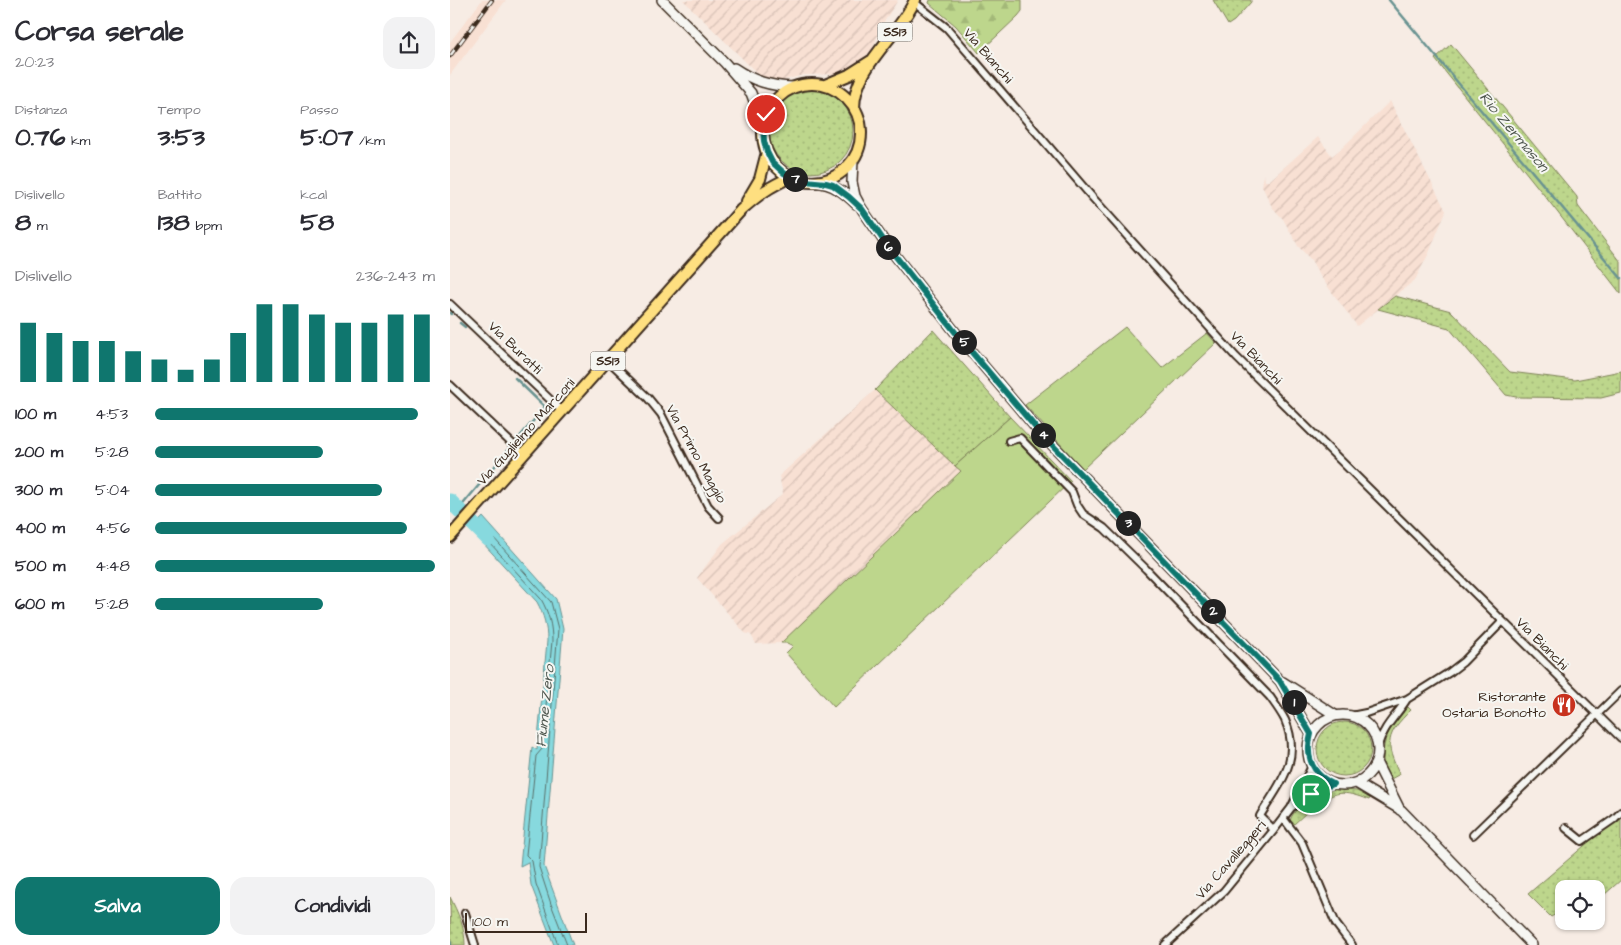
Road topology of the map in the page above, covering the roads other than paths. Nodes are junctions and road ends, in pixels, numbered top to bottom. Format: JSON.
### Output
{"nodes":[{"id":1,"x":662,"y":0,"type":"edge"},
{"id":2,"x":915,"y":1,"type":"edge"},
{"id":3,"x":871,"y":61,"type":"junction"},
{"id":4,"x":725,"y":63,"type":"junction"},
{"id":5,"x":825,"y":86,"type":"junction"},
{"id":6,"x":793,"y":87,"type":"junction"},
{"id":7,"x":854,"y":108,"type":"junction"},
{"id":8,"x":763,"y":125,"type":"junction"},
{"id":9,"x":767,"y":152,"type":"junction"},
{"id":10,"x":853,"y":160,"type":"junction"},
{"id":11,"x":791,"y":177,"type":"junction"},
{"id":12,"x":816,"y":182,"type":"junction"},
{"id":13,"x":862,"y":209,"type":"junction"},
{"id":14,"x":741,"y":210,"type":"junction"},
{"id":15,"x":450,"y":304,"type":"edge"},
{"id":16,"x":608,"y":360,"type":"junction"},
{"id":17,"x":450,"y":385,"type":"edge"},
{"id":18,"x":562,"y":411,"type":"junction"},
{"id":19,"x":1010,"y":441,"type":"dead end"},
{"id":20,"x":523,"y":454,"type":"junction"},
{"id":21,"x":719,"y":518,"type":"dead end"},
{"id":22,"x":450,"y":537,"type":"edge"},
{"id":23,"x":1502,"y":622,"type":"junction"},
{"id":24,"x":1280,"y":681,"type":"junction"},
{"id":25,"x":1621,"y":691,"type":"edge"},
{"id":26,"x":1407,"y":699,"type":"junction"},
{"id":27,"x":1335,"y":716,"type":"junction"},
{"id":28,"x":1351,"y":716,"type":"junction"},
{"id":29,"x":1597,"y":716,"type":"junction"},
{"id":30,"x":1311,"y":734,"type":"junction"},
{"id":31,"x":1621,"y":738,"type":"edge"},
{"id":32,"x":1378,"y":744,"type":"junction"},
{"id":33,"x":1376,"y":762,"type":"junction"},
{"id":34,"x":1312,"y":766,"type":"junction"},
{"id":35,"x":1356,"y":783,"type":"junction"},
{"id":36,"x":1333,"y":784,"type":"junction"},
{"id":37,"x":1291,"y":808,"type":"junction"},
{"id":38,"x":1401,"y":810,"type":"junction"},
{"id":39,"x":1621,"y":812,"type":"edge"},
{"id":40,"x":1283,"y":818,"type":"junction"},
{"id":41,"x":1566,"y":828,"type":"dead end"},
{"id":42,"x":1274,"y":830,"type":"junction"},
{"id":43,"x":1473,"y":835,"type":"dead end"},
{"id":44,"x":465,"y":914,"type":"dead end"},
{"id":45,"x":475,"y":945,"type":"edge"},
{"id":46,"x":1165,"y":945,"type":"edge"},
{"id":47,"x":1352,"y":945,"type":"edge"},
{"id":48,"x":1532,"y":945,"type":"edge"}],
"edges":[{"from":1,"to":4,"type":"main road"},
{"from":2,"to":3,"type":"main road","number":"SS13"},
{"from":2,"to":23,"type":"street","name":"Via Bianchi"},
{"from":3,"to":5,"type":"main road","number":"SS13"},
{"from":3,"to":7,"type":"main road","number":"SS13"},
{"from":4,"to":6,"type":"main road"},
{"from":4,"to":8,"type":"main road"},
{"from":5,"to":6,"type":"main road","number":"SS13"},
{"from":5,"to":7,"type":"main road","number":"SS13"},
{"from":6,"to":8,"type":"main road"},
{"from":7,"to":10,"type":"main road","number":"SS13"},
{"from":8,"to":9,"type":"main road","name":"Via Guglielmo Marconi","number":"SS13"},
{"from":9,"to":11,"type":"main road"},
{"from":9,"to":14,"type":"main road","name":"Via Guglielmo Marconi","number":"SS13"},
{"from":10,"to":12,"type":"main road"},
{"from":10,"to":13,"type":"main road"},
{"from":11,"to":12,"type":"main road"},
{"from":11,"to":14,"type":"main road","name":"Via Guglielmo Marconi","number":"SS13"},
{"from":12,"to":13,"type":"main road"},
{"from":13,"to":24,"type":"main road"},
{"from":14,"to":16,"type":"main road","name":"Via Guglielmo Marconi","number":"SS13"},
{"from":15,"to":18,"type":"street","name":"Via Buratti"},
{"from":16,"to":18,"type":"main road","name":"Via Guglielmo Marconi","number":"SS13"},
{"from":16,"to":21,"type":"street","name":"Via Primo Maggio"},
{"from":17,"to":20,"type":"street"},
{"from":18,"to":20,"type":"main road","name":"Via Guglielmo Marconi","number":"SS13"},
{"from":19,"to":42,"type":"street"},
{"from":20,"to":22,"type":"main road","name":"Via Guglielmo Marconi","number":"SS13"},
{"from":23,"to":26,"type":"street"},
{"from":23,"to":29,"type":"street","name":"Via Bianchi"},
{"from":24,"to":27,"type":"main road"},
{"from":24,"to":30,"type":"main road"},
{"from":25,"to":29,"type":"street"},
{"from":26,"to":28,"type":"street"},
{"from":26,"to":32,"type":"street"},
{"from":27,"to":28,"type":"main road"},
{"from":27,"to":30,"type":"main road"},
{"from":28,"to":32,"type":"main road"},
{"from":29,"to":31,"type":"street","name":"Via Bianchi"},
{"from":29,"to":43,"type":"street"},
{"from":30,"to":34,"type":"main road"},
{"from":32,"to":33,"type":"main road"},
{"from":33,"to":35,"type":"main road"},
{"from":33,"to":38,"type":"main road"},
{"from":34,"to":36,"type":"main road"},
{"from":34,"to":37,"type":"street"},
{"from":35,"to":36,"type":"main road"},
{"from":35,"to":38,"type":"main road"},
{"from":36,"to":37,"type":"street"},
{"from":37,"to":40,"type":"street","name":"Via Cavalleggeri"},
{"from":38,"to":48,"type":"main road"},
{"from":39,"to":41,"type":"street"},
{"from":40,"to":42,"type":"street","name":"Via Cavalleggeri"},
{"from":40,"to":47,"type":"street"},
{"from":42,"to":46,"type":"street","name":"Via Cavalleggeri"},
{"from":44,"to":45,"type":"street"}]}
